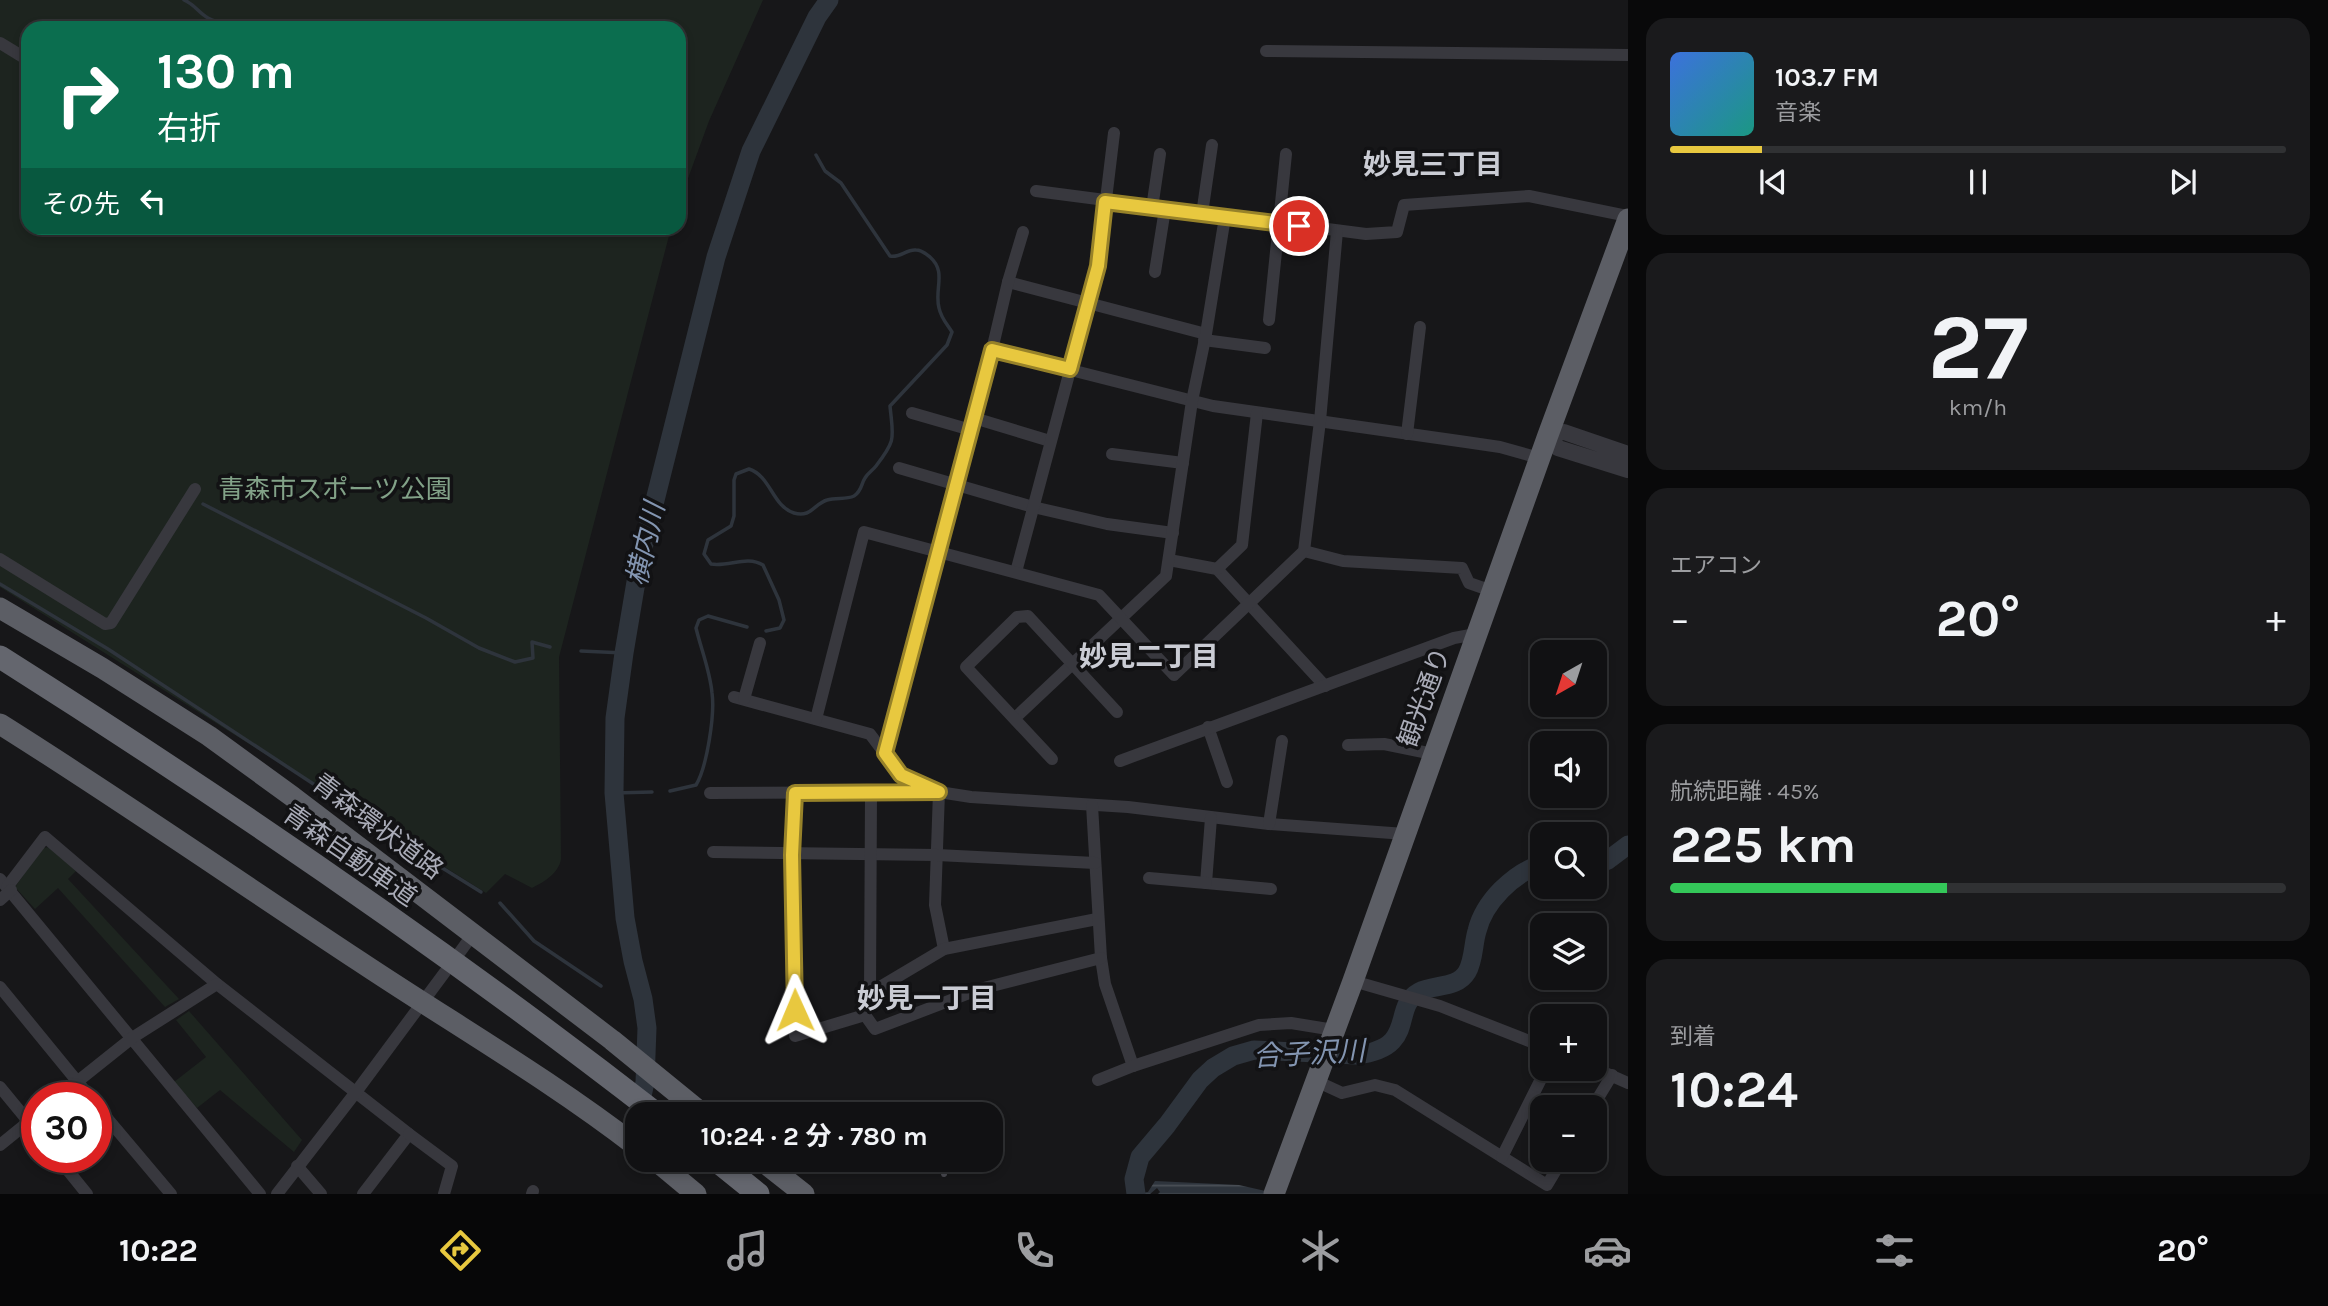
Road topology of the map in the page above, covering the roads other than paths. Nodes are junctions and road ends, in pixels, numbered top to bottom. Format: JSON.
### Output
{"nodes":[{"id":1,"x":0,"y":43,"type":"edge"},
{"id":2,"x":1266,"y":51,"type":"dead end"},
{"id":3,"x":1628,"y":55,"type":"edge"},
{"id":4,"x":21,"y":56,"type":"edge"},
{"id":5,"x":1114,"y":134,"type":"dead end"},
{"id":6,"x":1212,"y":145,"type":"dead end"},
{"id":7,"x":1160,"y":154,"type":"dead end"},
{"id":8,"x":1286,"y":154,"type":"dead end"},
{"id":9,"x":1036,"y":191,"type":"dead end"},
{"id":10,"x":1105,"y":202,"type":"junction"},
{"id":11,"x":1159,"y":208,"type":"junction"},
{"id":12,"x":1202,"y":214,"type":"junction"},
{"id":13,"x":1225,"y":217,"type":"junction"},
{"id":14,"x":1628,"y":218,"type":"edge"},
{"id":15,"x":1280,"y":223,"type":"junction"},
{"id":16,"x":1337,"y":231,"type":"junction"},
{"id":17,"x":1023,"y":232,"type":"dead end"},
{"id":18,"x":1155,"y":272,"type":"dead end"},
{"id":19,"x":1008,"y":282,"type":"junction"},
{"id":20,"x":1089,"y":303,"type":"junction"},
{"id":21,"x":1269,"y":320,"type":"dead end"},
{"id":22,"x":1420,"y":327,"type":"dead end"},
{"id":23,"x":1205,"y":337,"type":"junction"},
{"id":24,"x":1265,"y":348,"type":"dead end"},
{"id":25,"x":992,"y":350,"type":"junction"},
{"id":26,"x":1070,"y":369,"type":"junction"},
{"id":27,"x":1192,"y":401,"type":"junction"},
{"id":28,"x":912,"y":413,"type":"dead end"},
{"id":29,"x":1257,"y":413,"type":"junction"},
{"id":30,"x":1320,"y":421,"type":"junction"},
{"id":31,"x":972,"y":424,"type":"junction"},
{"id":32,"x":1407,"y":434,"type":"junction"},
{"id":33,"x":1548,"y":435,"type":"junction"},
{"id":34,"x":1049,"y":441,"type":"junction"},
{"id":35,"x":1628,"y":453,"type":"edge"},
{"id":36,"x":1112,"y":454,"type":"dead end"},
{"id":37,"x":1539,"y":458,"type":"junction"},
{"id":38,"x":1183,"y":463,"type":"junction"},
{"id":39,"x":899,"y":468,"type":"dead end"},
{"id":40,"x":1628,"y":470,"type":"edge"},
{"id":41,"x":955,"y":484,"type":"junction"},
{"id":42,"x":195,"y":489,"type":"dead end"},
{"id":43,"x":1033,"y":507,"type":"junction"},
{"id":44,"x":1173,"y":533,"type":"junction"},
{"id":45,"x":1304,"y":551,"type":"junction"},
{"id":46,"x":936,"y":552,"type":"junction"},
{"id":47,"x":0,"y":559,"type":"edge"},
{"id":48,"x":1169,"y":560,"type":"junction"},
{"id":49,"x":1217,"y":569,"type":"junction"},
{"id":50,"x":1016,"y":572,"type":"junction"},
{"id":51,"x":1492,"y":591,"type":"junction"},
{"id":52,"x":1249,"y":606,"type":"junction"},
{"id":53,"x":0,"y":608,"type":"edge"},
{"id":54,"x":1122,"y":618,"type":"junction"},
{"id":55,"x":1476,"y":634,"type":"junction"},
{"id":56,"x":760,"y":643,"type":"dead end"},
{"id":57,"x":0,"y":657,"type":"edge"},
{"id":58,"x":1073,"y":666,"type":"junction"},
{"id":59,"x":1325,"y":686,"type":"junction"},
{"id":60,"x":1117,"y":712,"type":"dead end"},
{"id":61,"x":816,"y":719,"type":"junction"},
{"id":62,"x":1016,"y":719,"type":"junction"},
{"id":63,"x":0,"y":724,"type":"edge"},
{"id":64,"x":1208,"y":727,"type":"junction"},
{"id":65,"x":1282,"y":741,"type":"dead end"},
{"id":66,"x":1348,"y":745,"type":"dead end"},
{"id":67,"x":885,"y":753,"type":"junction"},
{"id":68,"x":1433,"y":754,"type":"junction"},
{"id":69,"x":1052,"y":759,"type":"dead end"},
{"id":70,"x":1120,"y":761,"type":"dead end"},
{"id":71,"x":1227,"y":782,"type":"dead end"},
{"id":72,"x":939,"y":792,"type":"junction"},
{"id":73,"x":710,"y":793,"type":"dead end"},
{"id":74,"x":795,"y":793,"type":"junction"},
{"id":75,"x":871,"y":793,"type":"junction"},
{"id":76,"x":1092,"y":806,"type":"junction"},
{"id":77,"x":1211,"y":818,"type":"junction"},
{"id":78,"x":1269,"y":824,"type":"junction"},
{"id":79,"x":1405,"y":834,"type":"junction"},
{"id":80,"x":713,"y":852,"type":"dead end"},
{"id":81,"x":792,"y":855,"type":"junction"},
{"id":82,"x":871,"y":855,"type":"junction"},
{"id":83,"x":937,"y":855,"type":"junction"},
{"id":84,"x":1095,"y":863,"type":"junction"},
{"id":85,"x":1149,"y":878,"type":"dead end"},
{"id":86,"x":1206,"y":883,"type":"junction"},
{"id":87,"x":6,"y":885,"type":"edge"},
{"id":88,"x":1271,"y":889,"type":"dead end"},
{"id":89,"x":0,"y":900,"type":"edge"},
{"id":90,"x":1097,"y":919,"type":"junction"},
{"id":91,"x":473,"y":933,"type":"junction"},
{"id":92,"x":944,"y":949,"type":"junction"},
{"id":93,"x":460,"y":952,"type":"dead end"},
{"id":94,"x":1101,"y":958,"type":"junction"},
{"id":95,"x":445,"y":972,"type":"dead end"},
{"id":96,"x":1353,"y":981,"type":"junction"},
{"id":97,"x":217,"y":984,"type":"junction"},
{"id":98,"x":0,"y":987,"type":"edge"},
{"id":99,"x":870,"y":993,"type":"junction"},
{"id":100,"x":422,"y":1002,"type":"junction"},
{"id":101,"x":866,"y":1015,"type":"junction"},
{"id":102,"x":1333,"y":1034,"type":"junction"},
{"id":103,"x":132,"y":1038,"type":"junction"},
{"id":104,"x":1530,"y":1041,"type":"edge"},
{"id":105,"x":1133,"y":1066,"type":"junction"},
{"id":106,"x":1607,"y":1073,"type":"edge"},
{"id":107,"x":1612,"y":1075,"type":"junction"},
{"id":108,"x":1317,"y":1079,"type":"junction"},
{"id":109,"x":1098,"y":1080,"type":"dead end"},
{"id":110,"x":1540,"y":1081,"type":"edge"},
{"id":111,"x":77,"y":1082,"type":"joint"},
{"id":112,"x":1628,"y":1083,"type":"edge"},
{"id":113,"x":0,"y":1087,"type":"edge"},
{"id":114,"x":356,"y":1093,"type":"junction"},
{"id":115,"x":1600,"y":1095,"type":"edge"},
{"id":116,"x":641,"y":1102,"type":"edge"},
{"id":117,"x":688,"y":1102,"type":"edge"},
{"id":118,"x":21,"y":1109,"type":"edge"},
{"id":119,"x":112,"y":1124,"type":"edge"},
{"id":120,"x":21,"y":1132,"type":"edge"},
{"id":121,"x":409,"y":1134,"type":"junction"},
{"id":122,"x":625,"y":1138,"type":"edge"},
{"id":123,"x":0,"y":1146,"type":"edge"},
{"id":124,"x":1502,"y":1157,"type":"junction"},
{"id":125,"x":297,"y":1167,"type":"junction"},
{"id":126,"x":669,"y":1172,"type":"edge"},
{"id":127,"x":731,"y":1172,"type":"edge"},
{"id":128,"x":776,"y":1172,"type":"edge"},
{"id":129,"x":1555,"y":1172,"type":"edge"},
{"id":130,"x":70,"y":1173,"type":"edge"},
{"id":131,"x":371,"y":1191,"type":"edge"},
{"id":132,"x":87,"y":1194,"type":"edge"},
{"id":133,"x":171,"y":1194,"type":"edge"},
{"id":134,"x":260,"y":1194,"type":"edge"},
{"id":135,"x":277,"y":1194,"type":"edge"},
{"id":136,"x":321,"y":1194,"type":"edge"},
{"id":137,"x":444,"y":1194,"type":"edge"},
{"id":138,"x":696,"y":1194,"type":"edge"},
{"id":139,"x":758,"y":1194,"type":"edge"},
{"id":140,"x":804,"y":1194,"type":"edge"},
{"id":141,"x":1274,"y":1194,"type":"edge"}],
"edges":[{"from":1,"to":4,"type":"street"},
{"from":2,"to":3,"type":"street"},
{"from":5,"to":10,"type":"street"},
{"from":6,"to":12,"type":"street"},
{"from":7,"to":11,"type":"street"},
{"from":8,"to":15,"type":"street"},
{"from":9,"to":10,"type":"street"},
{"from":10,"to":11,"type":"street"},
{"from":10,"to":20,"type":"street"},
{"from":11,"to":12,"type":"street"},
{"from":11,"to":18,"type":"street"},
{"from":12,"to":13,"type":"street"},
{"from":13,"to":15,"type":"street"},
{"from":13,"to":23,"type":"street"},
{"from":14,"to":16,"type":"street"},
{"from":14,"to":33,"type":"highway","name":"観光通り"},
{"from":15,"to":16,"type":"street"},
{"from":15,"to":21,"type":"street"},
{"from":16,"to":30,"type":"street"},
{"from":17,"to":19,"type":"street"},
{"from":19,"to":20,"type":"street"},
{"from":19,"to":25,"type":"street"},
{"from":20,"to":23,"type":"street"},
{"from":20,"to":26,"type":"street"},
{"from":22,"to":32,"type":"street"},
{"from":23,"to":24,"type":"street"},
{"from":23,"to":27,"type":"street"},
{"from":25,"to":26,"type":"street"},
{"from":25,"to":31,"type":"street"},
{"from":26,"to":27,"type":"street"},
{"from":26,"to":34,"type":"street"},
{"from":27,"to":29,"type":"street"},
{"from":27,"to":38,"type":"street"},
{"from":28,"to":31,"type":"street"},
{"from":29,"to":30,"type":"street"},
{"from":29,"to":49,"type":"street"},
{"from":30,"to":32,"type":"street"},
{"from":30,"to":45,"type":"street"},
{"from":31,"to":34,"type":"street"},
{"from":31,"to":41,"type":"street"},
{"from":32,"to":37,"type":"street"},
{"from":33,"to":35,"type":"street"},
{"from":33,"to":37,"type":"highway","name":"観光通り"},
{"from":33,"to":40,"type":"street"},
{"from":34,"to":43,"type":"street"},
{"from":36,"to":38,"type":"street"},
{"from":37,"to":51,"type":"highway","name":"観光通り"},
{"from":38,"to":44,"type":"street"},
{"from":39,"to":41,"type":"street"},
{"from":41,"to":43,"type":"street"},
{"from":41,"to":46,"type":"street"},
{"from":42,"to":47,"type":"street"},
{"from":43,"to":44,"type":"street"},
{"from":43,"to":50,"type":"street"},
{"from":44,"to":48,"type":"street"},
{"from":45,"to":51,"type":"street"},
{"from":45,"to":52,"type":"street"},
{"from":46,"to":50,"type":"street"},
{"from":46,"to":61,"type":"street"},
{"from":46,"to":67,"type":"street"},
{"from":48,"to":49,"type":"street"},
{"from":48,"to":54,"type":"street"},
{"from":49,"to":52,"type":"street"},
{"from":50,"to":54,"type":"street"},
{"from":51,"to":55,"type":"highway","name":"観光通り"},
{"from":52,"to":54,"type":"street"},
{"from":52,"to":59,"type":"street"},
{"from":53,"to":91,"type":"highway","name":"青森環状道路"},
{"from":54,"to":58,"type":"street"},
{"from":55,"to":59,"type":"street"},
{"from":55,"to":68,"type":"highway","name":"観光通り"},
{"from":56,"to":61,"type":"street"},
{"from":57,"to":116,"type":"highway","name":"青森自動車道"},
{"from":58,"to":60,"type":"street"},
{"from":58,"to":62,"type":"street"},
{"from":58,"to":62,"type":"street"},
{"from":59,"to":64,"type":"street"},
{"from":61,"to":67,"type":"street"},
{"from":62,"to":69,"type":"street"},
{"from":63,"to":100,"type":"highway"},
{"from":64,"to":70,"type":"street"},
{"from":64,"to":71,"type":"street"},
{"from":65,"to":78,"type":"street"},
{"from":66,"to":68,"type":"street"},
{"from":67,"to":72,"type":"street"},
{"from":68,"to":79,"type":"highway","name":"観光通り"},
{"from":72,"to":75,"type":"street"},
{"from":72,"to":76,"type":"street"},
{"from":72,"to":83,"type":"street"},
{"from":73,"to":74,"type":"street"},
{"from":74,"to":75,"type":"street"},
{"from":74,"to":81,"type":"street"},
{"from":75,"to":82,"type":"street"},
{"from":76,"to":77,"type":"street"},
{"from":76,"to":84,"type":"street"},
{"from":77,"to":78,"type":"street"},
{"from":77,"to":86,"type":"street"},
{"from":78,"to":79,"type":"street"},
{"from":79,"to":96,"type":"highway","name":"観光通り"},
{"from":80,"to":81,"type":"street"},
{"from":81,"to":82,"type":"street"},
{"from":81,"to":101,"type":"street"},
{"from":82,"to":83,"type":"street"},
{"from":82,"to":99,"type":"street"},
{"from":83,"to":84,"type":"street"},
{"from":83,"to":92,"type":"street"},
{"from":84,"to":90,"type":"street"},
{"from":85,"to":86,"type":"street"},
{"from":86,"to":88,"type":"street"},
{"from":87,"to":89,"type":"street"},
{"from":87,"to":97,"type":"street"},
{"from":87,"to":103,"type":"street"},
{"from":90,"to":92,"type":"street"},
{"from":90,"to":94,"type":"street"},
{"from":91,"to":93,"type":"street"},
{"from":91,"to":117,"type":"highway","name":"青森環状道路"},
{"from":92,"to":99,"type":"street"},
{"from":94,"to":101,"type":"street"},
{"from":94,"to":105,"type":"street"},
{"from":95,"to":100,"type":"street"},
{"from":96,"to":102,"type":"highway","name":"観光通り"},
{"from":96,"to":104,"type":"street"},
{"from":97,"to":103,"type":"street"},
{"from":97,"to":114,"type":"street"},
{"from":98,"to":111,"type":"street"},
{"from":99,"to":101,"type":"street"},
{"from":100,"to":114,"type":"street"},
{"from":100,"to":122,"type":"highway"},
{"from":102,"to":105,"type":"street"},
{"from":102,"to":108,"type":"highway","name":"観光通り"},
{"from":103,"to":111,"type":"street"},
{"from":103,"to":134,"type":"street"},
{"from":105,"to":109,"type":"street"},
{"from":106,"to":107,"type":"street"},
{"from":107,"to":112,"type":"street"},
{"from":107,"to":115,"type":"street"},
{"from":108,"to":124,"type":"street"},
{"from":108,"to":141,"type":"highway","name":"観光通り"},
{"from":110,"to":124,"type":"street"},
{"from":113,"to":118,"type":"street"},
{"from":114,"to":121,"type":"street"},
{"from":114,"to":125,"type":"street"},
{"from":119,"to":133,"type":"street"},
{"from":120,"to":123,"type":"street"},
{"from":121,"to":131,"type":"street"},
{"from":121,"to":137,"type":"street"},
{"from":124,"to":129,"type":"street"},
{"from":125,"to":135,"type":"street"},
{"from":125,"to":136,"type":"street"},
{"from":126,"to":138,"type":"highway"},
{"from":127,"to":139,"type":"highway"},
{"from":128,"to":140,"type":"highway"},
{"from":130,"to":132,"type":"street"}]}
